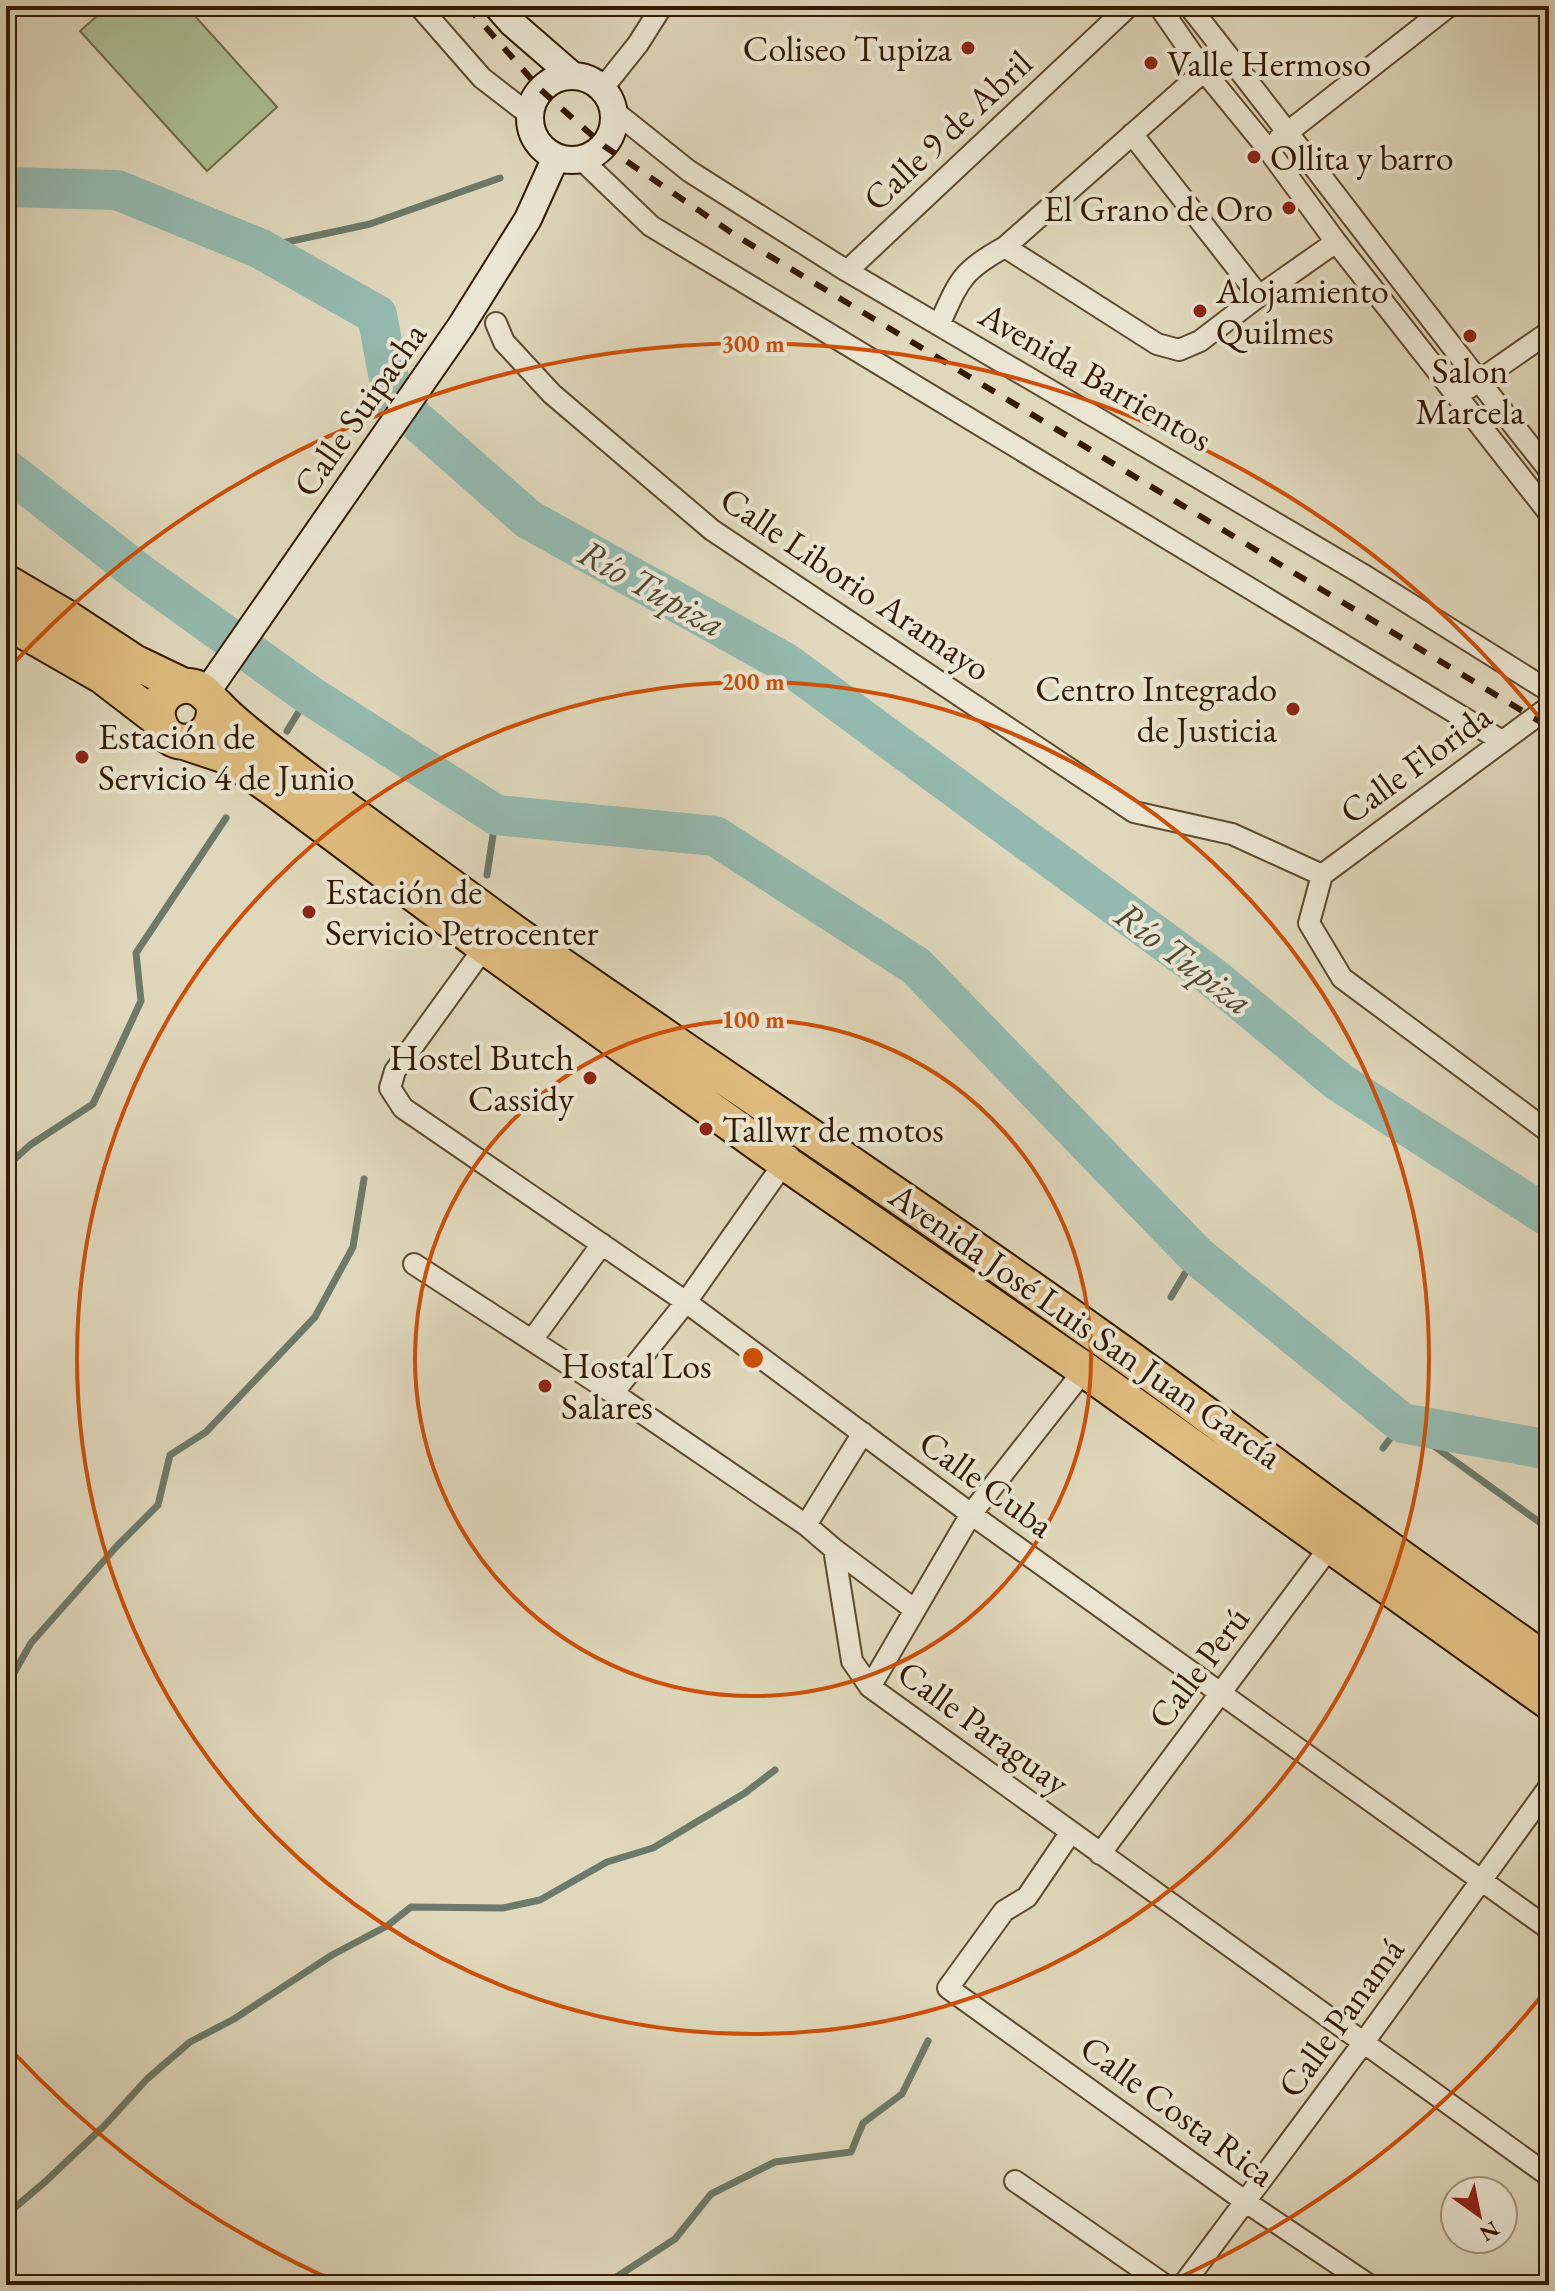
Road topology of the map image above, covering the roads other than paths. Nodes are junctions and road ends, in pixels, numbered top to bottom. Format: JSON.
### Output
{"nodes":[{"id":1,"x":419,"y":6,"type":"edge"},
{"id":2,"x":497,"y":6,"type":"edge"},
{"id":3,"x":662,"y":6,"type":"edge"},
{"id":4,"x":1129,"y":6,"type":"edge"},
{"id":5,"x":1159,"y":6,"type":"edge"},
{"id":6,"x":1189,"y":6,"type":"edge"},
{"id":7,"x":1449,"y":6,"type":"edge"},
{"id":8,"x":1204,"y":71,"type":"junction"},
{"id":9,"x":573,"y":76,"type":"junction"},
{"id":10,"x":608,"y":100,"type":"junction"},
{"id":11,"x":530,"y":115,"type":"junction"},
{"id":12,"x":1289,"y":132,"type":"junction"},
{"id":13,"x":1132,"y":134,"type":"junction"},
{"id":14,"x":1267,"y":148,"type":"junction"},
{"id":15,"x":569,"y":158,"type":"junction"},
{"id":16,"x":1336,"y":242,"type":"junction"},
{"id":17,"x":1005,"y":247,"type":"junction"},
{"id":18,"x":847,"y":271,"type":"junction"},
{"id":19,"x":1259,"y":296,"type":"junction"},
{"id":20,"x":496,"y":323,"type":"dead end"},
{"id":21,"x":939,"y":325,"type":"junction"},
{"id":22,"x":1549,"y":332,"type":"edge"},
{"id":23,"x":1478,"y":381,"type":"junction"},
{"id":24,"x":1458,"y":396,"type":"junction"},
{"id":25,"x":1549,"y":470,"type":"edge"},
{"id":26,"x":1549,"y":513,"type":"edge"},
{"id":27,"x":6,"y":582,"type":"edge"},
{"id":28,"x":6,"y":621,"type":"edge"},
{"id":29,"x":1549,"y":691,"type":"edge"},
{"id":30,"x":200,"y":694,"type":"junction"},
{"id":31,"x":1549,"y":707,"type":"edge"},
{"id":32,"x":158,"y":719,"type":"junction"},
{"id":33,"x":1502,"y":741,"type":"junction"},
{"id":34,"x":184,"y":742,"type":"junction"},
{"id":35,"x":1322,"y":875,"type":"junction"},
{"id":36,"x":493,"y":935,"type":"junction"},
{"id":37,"x":1549,"y":1132,"type":"edge"},
{"id":38,"x":805,"y":1133,"type":"junction"},
{"id":39,"x":784,"y":1162,"type":"junction"},
{"id":40,"x":602,"y":1244,"type":"junction"},
{"id":41,"x":414,"y":1264,"type":"dead end"},
{"id":42,"x":686,"y":1302,"type":"junction"},
{"id":43,"x":532,"y":1340,"type":"junction"},
{"id":44,"x":1106,"y":1341,"type":"junction"},
{"id":45,"x":1085,"y":1370,"type":"junction"},
{"id":46,"x":613,"y":1393,"type":"junction"},
{"id":47,"x":863,"y":1433,"type":"junction"},
{"id":48,"x":971,"y":1514,"type":"junction"},
{"id":49,"x":806,"y":1525,"type":"junction"},
{"id":50,"x":1340,"y":1534,"type":"junction"},
{"id":51,"x":834,"y":1549,"type":"junction"},
{"id":52,"x":915,"y":1610,"type":"junction"},
{"id":53,"x":1549,"y":1663,"type":"edge"},
{"id":54,"x":870,"y":1687,"type":"junction"},
{"id":55,"x":1222,"y":1693,"type":"junction"},
{"id":56,"x":1549,"y":1702,"type":"edge"},
{"id":57,"x":1549,"y":1787,"type":"edge"},
{"id":58,"x":1071,"y":1832,"type":"junction"},
{"id":59,"x":1100,"y":1854,"type":"junction"},
{"id":60,"x":1481,"y":1881,"type":"junction"},
{"id":61,"x":1549,"y":1929,"type":"edge"},
{"id":62,"x":1364,"y":2042,"type":"junction"},
{"id":63,"x":1549,"y":2176,"type":"edge"},
{"id":64,"x":1015,"y":2181,"type":"dead end"},
{"id":65,"x":1246,"y":2202,"type":"junction"},
{"id":66,"x":1165,"y":2285,"type":"edge"},
{"id":67,"x":1183,"y":2285,"type":"edge"},
{"id":68,"x":1369,"y":2285,"type":"edge"}],
"edges":[{"from":1,"to":11,"type":"street"},
{"from":2,"to":9,"type":"street"},
{"from":3,"to":10,"type":"street"},
{"from":4,"to":18,"type":"street","name":"Calle 9 de Abril"},
{"from":5,"to":8,"type":"street"},
{"from":6,"to":12,"type":"street"},
{"from":7,"to":12,"type":"street"},
{"from":8,"to":13,"type":"street"},
{"from":8,"to":14,"type":"street"},
{"from":9,"to":10,"type":"street"},
{"from":9,"to":11,"type":"street"},
{"from":10,"to":15,"type":"street"},
{"from":10,"to":18,"type":"street","name":"Avenida Barrientos"},
{"from":11,"to":15,"type":"street"},
{"from":12,"to":14,"type":"street"},
{"from":12,"to":23,"type":"street"},
{"from":13,"to":17,"type":"street"},
{"from":13,"to":19,"type":"street"},
{"from":14,"to":16,"type":"street"},
{"from":15,"to":30,"type":"street","name":"Calle Suipacha"},
{"from":15,"to":33,"type":"street"},
{"from":16,"to":19,"type":"street"},
{"from":16,"to":24,"type":"street"},
{"from":17,"to":19,"type":"street"},
{"from":17,"to":21,"type":"street"},
{"from":18,"to":21,"type":"street","name":"Avenida Barrientos"},
{"from":20,"to":35,"type":"street","name":"Calle Liborio Aramayo"},
{"from":21,"to":29,"type":"street","name":"Avenida Barrientos"},
{"from":22,"to":23,"type":"street"},
{"from":23,"to":24,"type":"street"},
{"from":23,"to":25,"type":"street"},
{"from":24,"to":26,"type":"street"},
{"from":27,"to":30,"type":"highway","name":"Avenida José Luis San Juan García"},
{"from":28,"to":32,"type":"highway"},
{"from":30,"to":32,"type":"highway"},
{"from":30,"to":34,"type":"highway"},
{"from":30,"to":36,"type":"highway","name":"Avenida José Luis San Juan García"},
{"from":31,"to":33,"type":"street","name":"Calle Florida"},
{"from":32,"to":34,"type":"highway"},
{"from":33,"to":35,"type":"street","name":"Calle Florida"},
{"from":34,"to":36,"type":"highway","name":"Avenida José Luis San Juan García"},
{"from":35,"to":37,"type":"street"},
{"from":36,"to":38,"type":"highway","name":"Avenida José Luis San Juan García"},
{"from":36,"to":39,"type":"highway","name":"Avenida José Luis San Juan García"},
{"from":36,"to":40,"type":"street","name":"Calle Cuba"},
{"from":38,"to":39,"type":"street"},
{"from":38,"to":44,"type":"highway","name":"Avenida José Luis San Juan García"},
{"from":39,"to":42,"type":"street"},
{"from":39,"to":45,"type":"highway","name":"Avenida José Luis San Juan García"},
{"from":40,"to":42,"type":"street","name":"Calle Cuba"},
{"from":40,"to":43,"type":"street"},
{"from":41,"to":43,"type":"street"},
{"from":42,"to":46,"type":"street"},
{"from":42,"to":47,"type":"street","name":"Calle Cuba"},
{"from":43,"to":46,"type":"street"},
{"from":44,"to":45,"type":"street"},
{"from":44,"to":50,"type":"highway","name":"Avenida José Luis San Juan García"},
{"from":45,"to":48,"type":"street"},
{"from":45,"to":50,"type":"highway","name":"Avenida José Luis San Juan García"},
{"from":46,"to":49,"type":"street"},
{"from":47,"to":48,"type":"street","name":"Calle Cuba"},
{"from":47,"to":49,"type":"street"},
{"from":48,"to":52,"type":"street"},
{"from":48,"to":55,"type":"street","name":"Calle Cuba"},
{"from":49,"to":51,"type":"street"},
{"from":50,"to":53,"type":"highway","name":"Avenida José Luis San Juan García"},
{"from":50,"to":55,"type":"street","name":"Calle Perú"},
{"from":50,"to":56,"type":"highway","name":"Avenida José Luis San Juan García"},
{"from":51,"to":52,"type":"street"},
{"from":51,"to":54,"type":"street","name":"Calle Paraguay"},
{"from":52,"to":54,"type":"street"},
{"from":54,"to":58,"type":"street","name":"Calle Paraguay"},
{"from":55,"to":59,"type":"street","name":"Calle Perú"},
{"from":55,"to":60,"type":"street","name":"Calle Cuba"},
{"from":57,"to":60,"type":"street","name":"Calle Panamá"},
{"from":58,"to":59,"type":"street","name":"Calle Paraguay"},
{"from":58,"to":65,"type":"street","name":"Calle Costa Rica"},
{"from":59,"to":62,"type":"street","name":"Calle Paraguay"},
{"from":60,"to":61,"type":"street","name":"Calle Cuba"},
{"from":60,"to":62,"type":"street","name":"Calle Panamá"},
{"from":62,"to":63,"type":"street","name":"Calle Paraguay"},
{"from":62,"to":65,"type":"street","name":"Calle Panamá"},
{"from":64,"to":66,"type":"street"},
{"from":65,"to":67,"type":"street","name":"Calle Panamá"},
{"from":65,"to":68,"type":"street","name":"Calle Costa Rica"}]}
